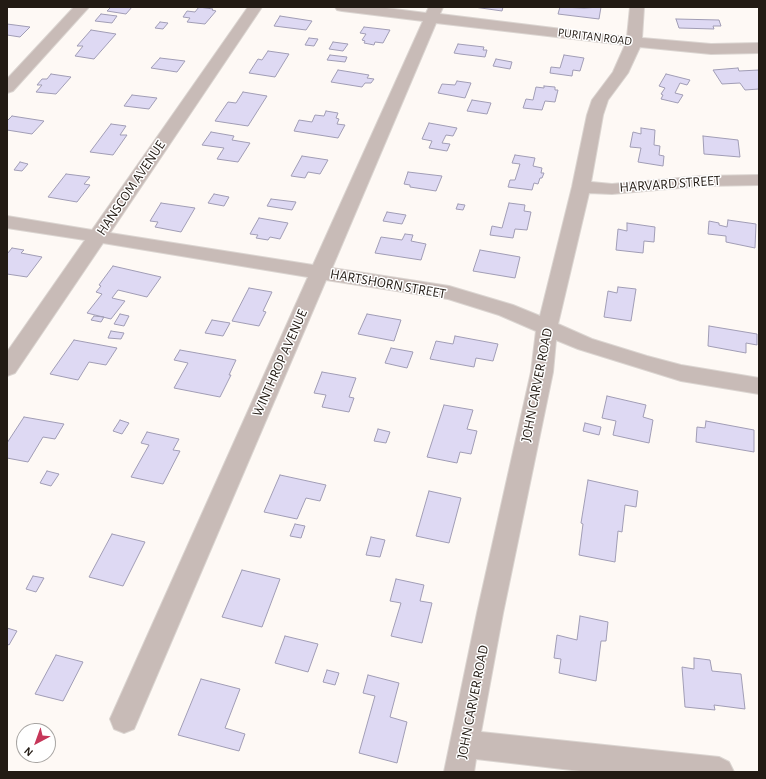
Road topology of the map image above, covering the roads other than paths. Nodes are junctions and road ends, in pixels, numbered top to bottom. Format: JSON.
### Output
{"nodes":[{"id":1,"x":82,"y":7,"type":"edge"},
{"id":2,"x":255,"y":7,"type":"edge"},
{"id":3,"x":342,"y":7,"type":"edge"},
{"id":4,"x":638,"y":7,"type":"edge"},
{"id":5,"x":433,"y":12,"type":"edge"},
{"id":6,"x":634,"y":42,"type":"junction"},
{"id":7,"x":759,"y":48,"type":"edge"},
{"id":8,"x":7,"y":88,"type":"edge"},
{"id":9,"x":759,"y":180,"type":"edge"},
{"id":10,"x":581,"y":187,"type":"junction"},
{"id":11,"x":7,"y":222,"type":"edge"},
{"id":12,"x":97,"y":238,"type":"junction"},
{"id":13,"x":320,"y":272,"type":"junction"},
{"id":14,"x":547,"y":328,"type":"junction"},
{"id":15,"x":7,"y":368,"type":"edge"},
{"id":16,"x":759,"y":386,"type":"edge"},
{"id":17,"x":124,"y":719,"type":"dead end"},
{"id":18,"x":465,"y":744,"type":"junction"},
{"id":19,"x":460,"y":772,"type":"edge"},
{"id":20,"x":719,"y":772,"type":"edge"}],
"edges":[{"from":1,"to":8,"type":"street"},
{"from":2,"to":12,"type":"street","name":"HANSCOM AVENUE"},
{"from":3,"to":5,"type":"street","name":"PURITAN ROAD"},
{"from":4,"to":6,"type":"street","name":"JOHN CARVER ROAD"},
{"from":5,"to":6,"type":"street","name":"PURITAN ROAD"},
{"from":5,"to":13,"type":"street","name":"WINTHROP AVENUE"},
{"from":6,"to":7,"type":"street","name":"PURITAN ROAD"},
{"from":6,"to":10,"type":"street","name":"JOHN CARVER ROAD"},
{"from":9,"to":10,"type":"street","name":"HARVARD STREET"},
{"from":10,"to":14,"type":"street","name":"JOHN CARVER ROAD"},
{"from":11,"to":12,"type":"street","name":"HARTSHORN STREET"},
{"from":12,"to":13,"type":"street","name":"HARTSHORN STREET"},
{"from":12,"to":15,"type":"street","name":"HANSCOM AVENUE"},
{"from":13,"to":14,"type":"street","name":"HARTSHORN STREET"},
{"from":13,"to":17,"type":"street","name":"WINTHROP AVENUE"},
{"from":14,"to":16,"type":"street","name":"HARTSHORN STREET"},
{"from":14,"to":18,"type":"street","name":"JOHN CARVER ROAD"},
{"from":18,"to":19,"type":"street","name":"JOHN CARVER ROAD"},
{"from":18,"to":20,"type":"street"}]}
